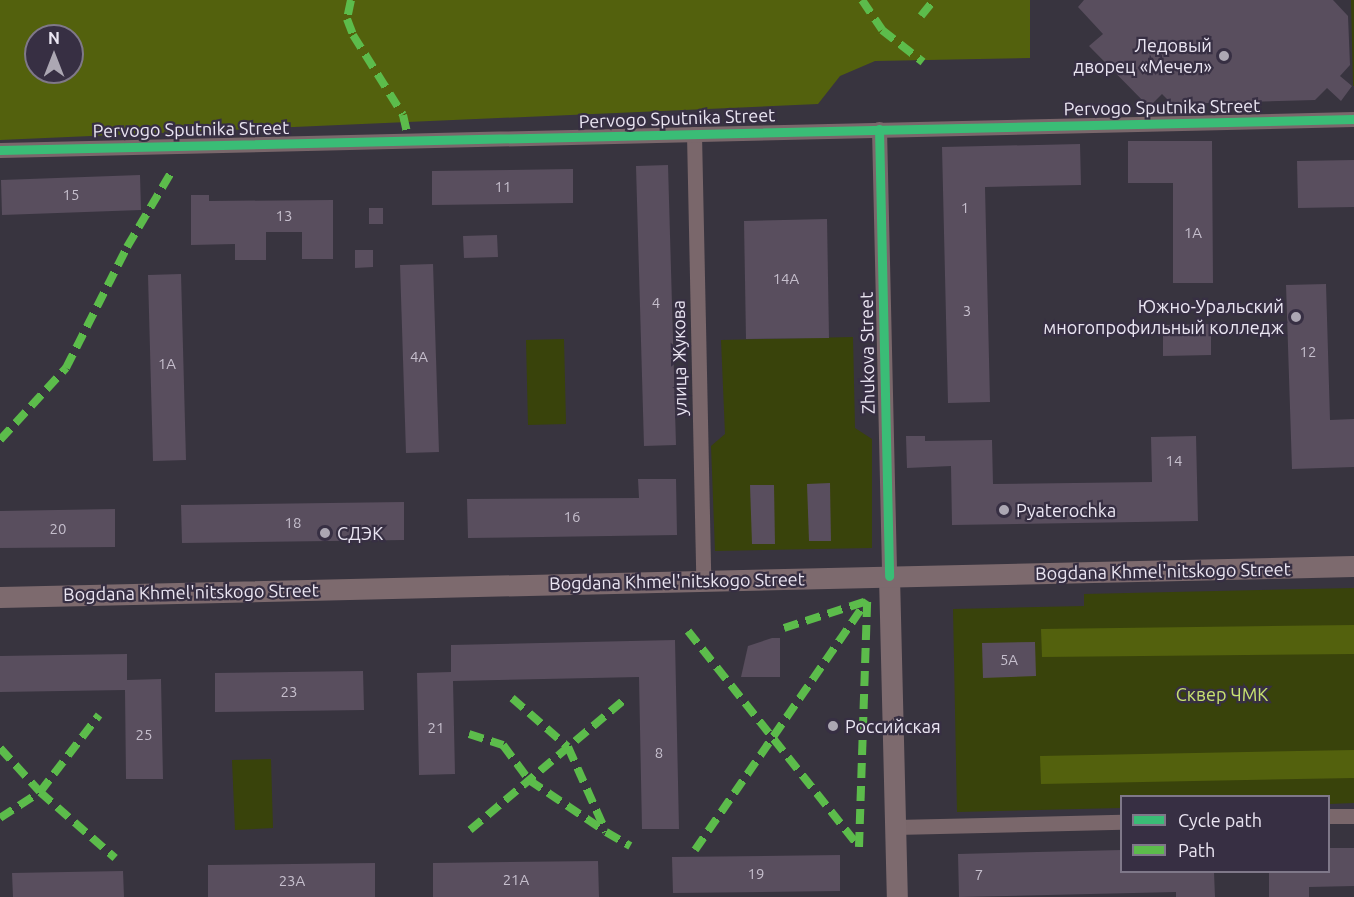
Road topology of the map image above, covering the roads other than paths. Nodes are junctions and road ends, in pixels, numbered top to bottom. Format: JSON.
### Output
{"nodes":[{"id":1,"x":1354,"y":118,"type":"edge"},
{"id":2,"x":879,"y":129,"type":"junction"},
{"id":3,"x":694,"y":134,"type":"junction"},
{"id":4,"x":0,"y":150,"type":"edge"},
{"id":5,"x":1354,"y":566,"type":"edge"},
{"id":6,"x":889,"y":576,"type":"junction"},
{"id":7,"x":703,"y":580,"type":"junction"},
{"id":8,"x":0,"y":597,"type":"edge"},
{"id":9,"x":1330,"y":816,"type":"edge"},
{"id":10,"x":1354,"y":816,"type":"edge"},
{"id":11,"x":1120,"y":822,"type":"edge"},
{"id":12,"x":895,"y":827,"type":"junction"},
{"id":13,"x":897,"y":897,"type":"edge"}],
"edges":[{"from":1,"to":2,"type":"street","name":"Pervogo Sputnika Street"},
{"from":2,"to":3,"type":"street","name":"Pervogo Sputnika Street"},
{"from":2,"to":6,"type":"street","name":"Zhukova Street"},
{"from":3,"to":4,"type":"street","name":"Pervogo Sputnika Street"},
{"from":3,"to":7,"type":"street","name":"улица Жукова"},
{"from":5,"to":6,"type":"main road","name":"Bogdana Khmel'nitskogo Street"},
{"from":6,"to":7,"type":"main road","name":"Bogdana Khmel'nitskogo Street"},
{"from":6,"to":12,"type":"main road","name":"Zhukova Street"},
{"from":7,"to":8,"type":"main road","name":"Bogdana Khmel'nitskogo Street"},
{"from":9,"to":10,"type":"street"},
{"from":11,"to":12,"type":"street"},
{"from":12,"to":13,"type":"main road","name":"Zhukova Street"}]}
